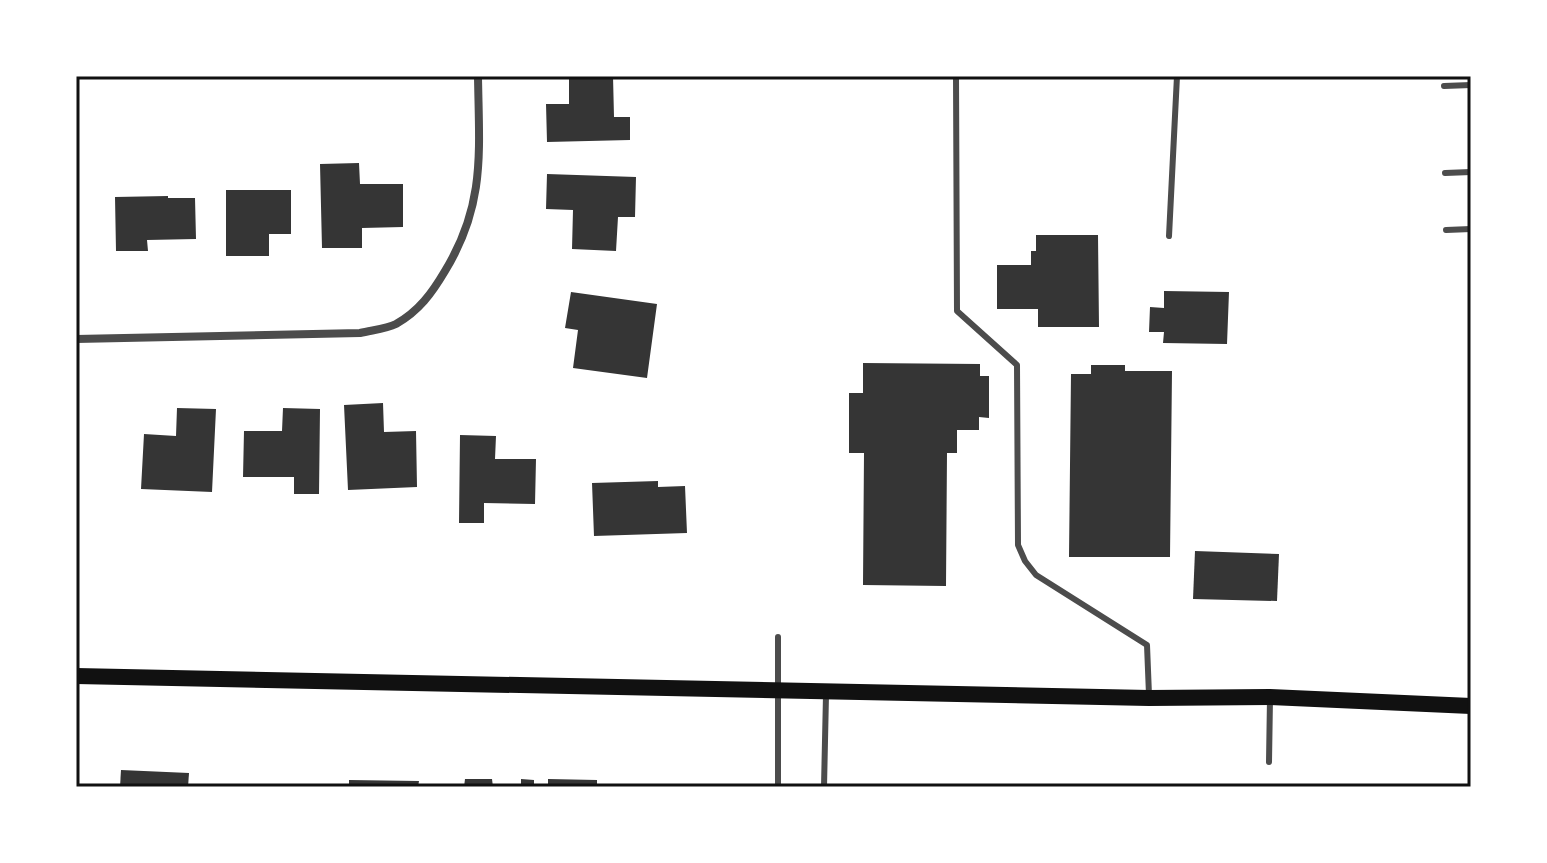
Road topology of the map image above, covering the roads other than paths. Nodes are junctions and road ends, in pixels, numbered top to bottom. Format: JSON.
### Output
{"nodes":[{"id":1,"x":478,"y":76,"type":"edge"},
{"id":2,"x":956,"y":76,"type":"edge"},
{"id":3,"x":1177,"y":76,"type":"edge"},
{"id":4,"x":1471,"y":85,"type":"edge"},
{"id":5,"x":1444,"y":86,"type":"dead end"},
{"id":6,"x":1471,"y":172,"type":"edge"},
{"id":7,"x":1445,"y":173,"type":"dead end"},
{"id":8,"x":1471,"y":229,"type":"edge"},
{"id":9,"x":1446,"y":230,"type":"dead end"},
{"id":10,"x":1169,"y":236,"type":"dead end"},
{"id":11,"x":76,"y":339,"type":"edge"},
{"id":12,"x":778,"y":637,"type":"dead end"},
{"id":13,"x":76,"y":676,"type":"edge"},
{"id":14,"x":779,"y":690,"type":"junction"},
{"id":15,"x":826,"y":690,"type":"junction"},
{"id":16,"x":1270,"y":697,"type":"junction"},
{"id":17,"x":1149,"y":698,"type":"junction"},
{"id":18,"x":1471,"y":706,"type":"edge"},
{"id":19,"x":1269,"y":762,"type":"dead end"},
{"id":20,"x":778,"y":787,"type":"edge"},
{"id":21,"x":824,"y":787,"type":"edge"}],
"edges":[{"from":1,"to":11,"type":"street"},
{"from":2,"to":17,"type":"lane"},
{"from":3,"to":10,"type":"lane"},
{"from":4,"to":5,"type":"lane"},
{"from":6,"to":7,"type":"lane"},
{"from":8,"to":9,"type":"lane"},
{"from":12,"to":14,"type":"lane"},
{"from":13,"to":14,"type":"main road"},
{"from":14,"to":15,"type":"main road"},
{"from":14,"to":20,"type":"lane"},
{"from":15,"to":17,"type":"main road"},
{"from":15,"to":21,"type":"lane"},
{"from":16,"to":17,"type":"main road"},
{"from":16,"to":18,"type":"main road"},
{"from":16,"to":19,"type":"lane"}]}
